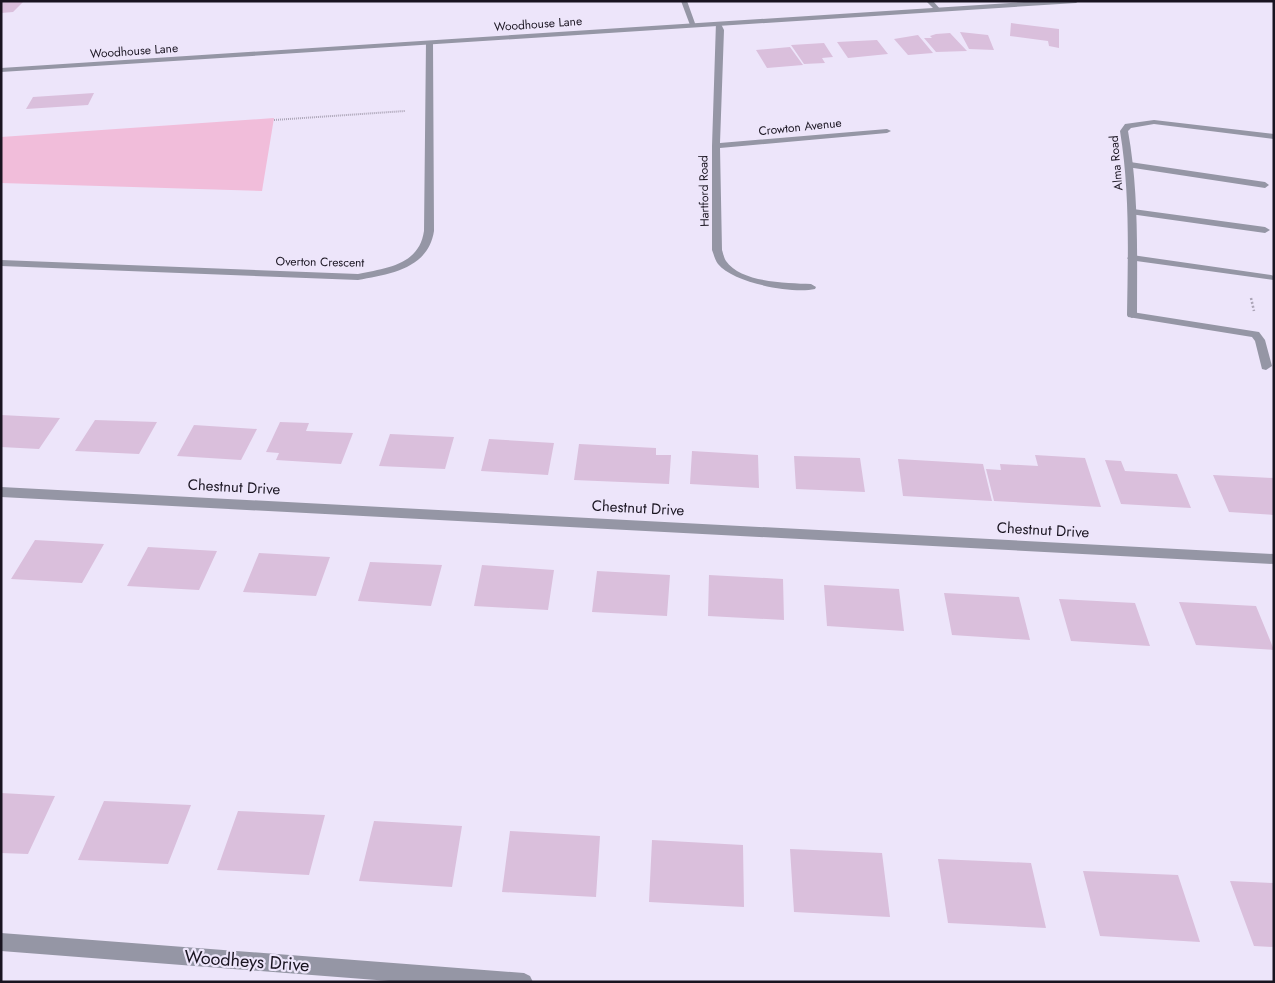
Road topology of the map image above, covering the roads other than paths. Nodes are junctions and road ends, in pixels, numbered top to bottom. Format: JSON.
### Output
{"nodes":[{"id":1,"x":684,"y":1,"type":"edge"},
{"id":2,"x":929,"y":1,"type":"edge"},
{"id":3,"x":1076,"y":1,"type":"edge"},
{"id":4,"x":938,"y":10,"type":"junction"},
{"id":5,"x":718,"y":23,"type":"junction"},
{"id":6,"x":694,"y":25,"type":"junction"},
{"id":7,"x":429,"y":43,"type":"junction"},
{"id":8,"x":1,"y":70,"type":"edge"},
{"id":9,"x":887,"y":131,"type":"dead end"},
{"id":10,"x":1274,"y":137,"type":"edge"},
{"id":11,"x":716,"y":146,"type":"junction"},
{"id":12,"x":1130,"y":165,"type":"junction"},
{"id":13,"x":1265,"y":185,"type":"dead end"},
{"id":14,"x":1132,"y":212,"type":"junction"},
{"id":15,"x":1265,"y":230,"type":"dead end"},
{"id":16,"x":1132,"y":258,"type":"junction"},
{"id":17,"x":1,"y":263,"type":"edge"},
{"id":18,"x":1271,"y":278,"type":"dead end"},
{"id":19,"x":811,"y":287,"type":"dead end"},
{"id":20,"x":1266,"y":366,"type":"dead end"},
{"id":21,"x":1,"y":492,"type":"edge"},
{"id":22,"x":1274,"y":559,"type":"edge"},
{"id":23,"x":1,"y":942,"type":"edge"},
{"id":24,"x":524,"y":982,"type":"edge"}],
"edges":[{"from":1,"to":6,"type":"street"},
{"from":2,"to":4,"type":"street"},
{"from":3,"to":4,"type":"street","name":"Woodhouse Lane"},
{"from":4,"to":5,"type":"street","name":"Woodhouse Lane"},
{"from":5,"to":6,"type":"street","name":"Woodhouse Lane"},
{"from":5,"to":11,"type":"street","name":"Hartford Road"},
{"from":6,"to":7,"type":"street","name":"Woodhouse Lane"},
{"from":7,"to":8,"type":"street","name":"Woodhouse Lane"},
{"from":7,"to":17,"type":"street","name":"Overton Crescent"},
{"from":9,"to":11,"type":"street","name":"Crowton Avenue"},
{"from":10,"to":12,"type":"street","name":"Alma Road"},
{"from":11,"to":19,"type":"street","name":"Hartford Road"},
{"from":12,"to":13,"type":"street"},
{"from":12,"to":14,"type":"street","name":"Alma Road"},
{"from":14,"to":15,"type":"street"},
{"from":14,"to":16,"type":"street","name":"Alma Road"},
{"from":16,"to":18,"type":"street"},
{"from":16,"to":20,"type":"street","name":"Alma Road"},
{"from":21,"to":22,"type":"street","name":"Chestnut Drive"},
{"from":23,"to":24,"type":"street","name":"Woodheys Drive"}]}
